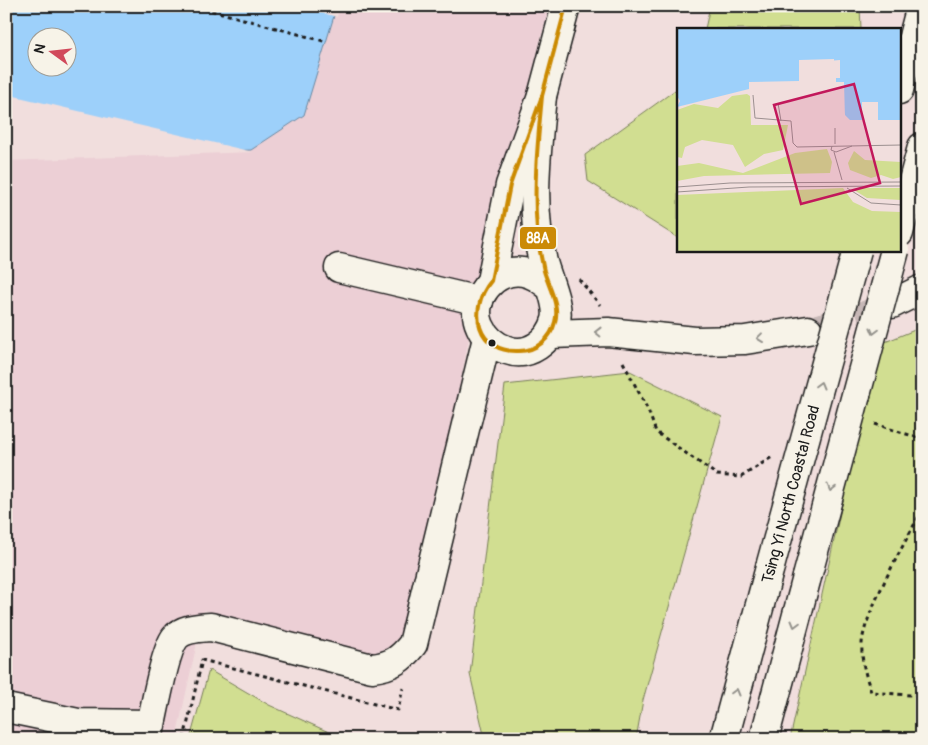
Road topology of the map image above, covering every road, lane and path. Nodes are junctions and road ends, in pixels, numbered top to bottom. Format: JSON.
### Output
{"nodes":[{"id":1,"x":196,"y":6,"type":"edge"},
{"id":2,"x":566,"y":6,"type":"edge"},
{"id":3,"x":922,"y":6,"type":"edge"},
{"id":4,"x":327,"y":42,"type":"dead end"},
{"id":5,"x":900,"y":86,"type":"edge"},
{"id":6,"x":542,"y":96,"type":"junction"},
{"id":7,"x":922,"y":147,"type":"edge"},
{"id":8,"x":900,"y":229,"type":"edge"},
{"id":9,"x":857,"y":251,"type":"edge"},
{"id":10,"x":895,"y":251,"type":"edge"},
{"id":11,"x":339,"y":268,"type":"dead end"},
{"id":12,"x":577,"y":278,"type":"dead end"},
{"id":13,"x":549,"y":286,"type":"junction"},
{"id":14,"x":922,"y":289,"type":"edge"},
{"id":15,"x":485,"y":291,"type":"junction"},
{"id":16,"x":892,"y":304,"type":"tunnel mouth"},
{"id":17,"x":607,"y":322,"type":"junction"},
{"id":18,"x":808,"y":330,"type":"tunnel mouth"},
{"id":19,"x":551,"y":334,"type":"junction"},
{"id":20,"x":487,"y":338,"type":"junction"},
{"id":21,"x":867,"y":421,"type":"dead end"},
{"id":22,"x":922,"y":439,"type":"edge"},
{"id":23,"x":774,"y":456,"type":"dead end"},
{"id":24,"x":922,"y":510,"type":"edge"},
{"id":25,"x":922,"y":696,"type":"edge"},
{"id":26,"x":6,"y":708,"type":"edge"},
{"id":27,"x":398,"y":710,"type":"dead end"},
{"id":28,"x":150,"y":732,"type":"edge"},
{"id":29,"x":184,"y":739,"type":"edge"},
{"id":30,"x":724,"y":739,"type":"edge"},
{"id":31,"x":764,"y":739,"type":"edge"}],
"edges":[{"from":1,"to":4,"type":"path"},
{"from":2,"to":6,"type":"main road"},
{"from":3,"to":5,"type":"main road"},
{"from":6,"to":13,"type":"main road"},
{"from":6,"to":15,"type":"main road"},
{"from":7,"to":8,"type":"main road"},
{"from":30,"to":9,"type":"main road","name":"Tsing Yi North Coastal Road","one_way":true,"bridge":true},
{"from":10,"to":31,"type":"main road","one_way":true,"bridge":true},
{"from":11,"to":15,"type":"main road"},
{"from":12,"to":17,"type":"path"},
{"from":13,"to":15,"type":"main road"},
{"from":13,"to":19,"type":"main road"},
{"from":14,"to":16,"type":"main road"},
{"from":15,"to":20,"type":"main road"},
{"from":18,"to":17,"type":"main road","one_way":true},
{"from":17,"to":19,"type":"main road","one_way":true},
{"from":17,"to":23,"type":"path"},
{"from":19,"to":20,"type":"main road"},
{"from":20,"to":28,"type":"main road"},
{"from":21,"to":22,"type":"path"},
{"from":24,"to":25,"type":"path"},
{"from":26,"to":28,"type":"main road"},
{"from":27,"to":29,"type":"path"}]}
